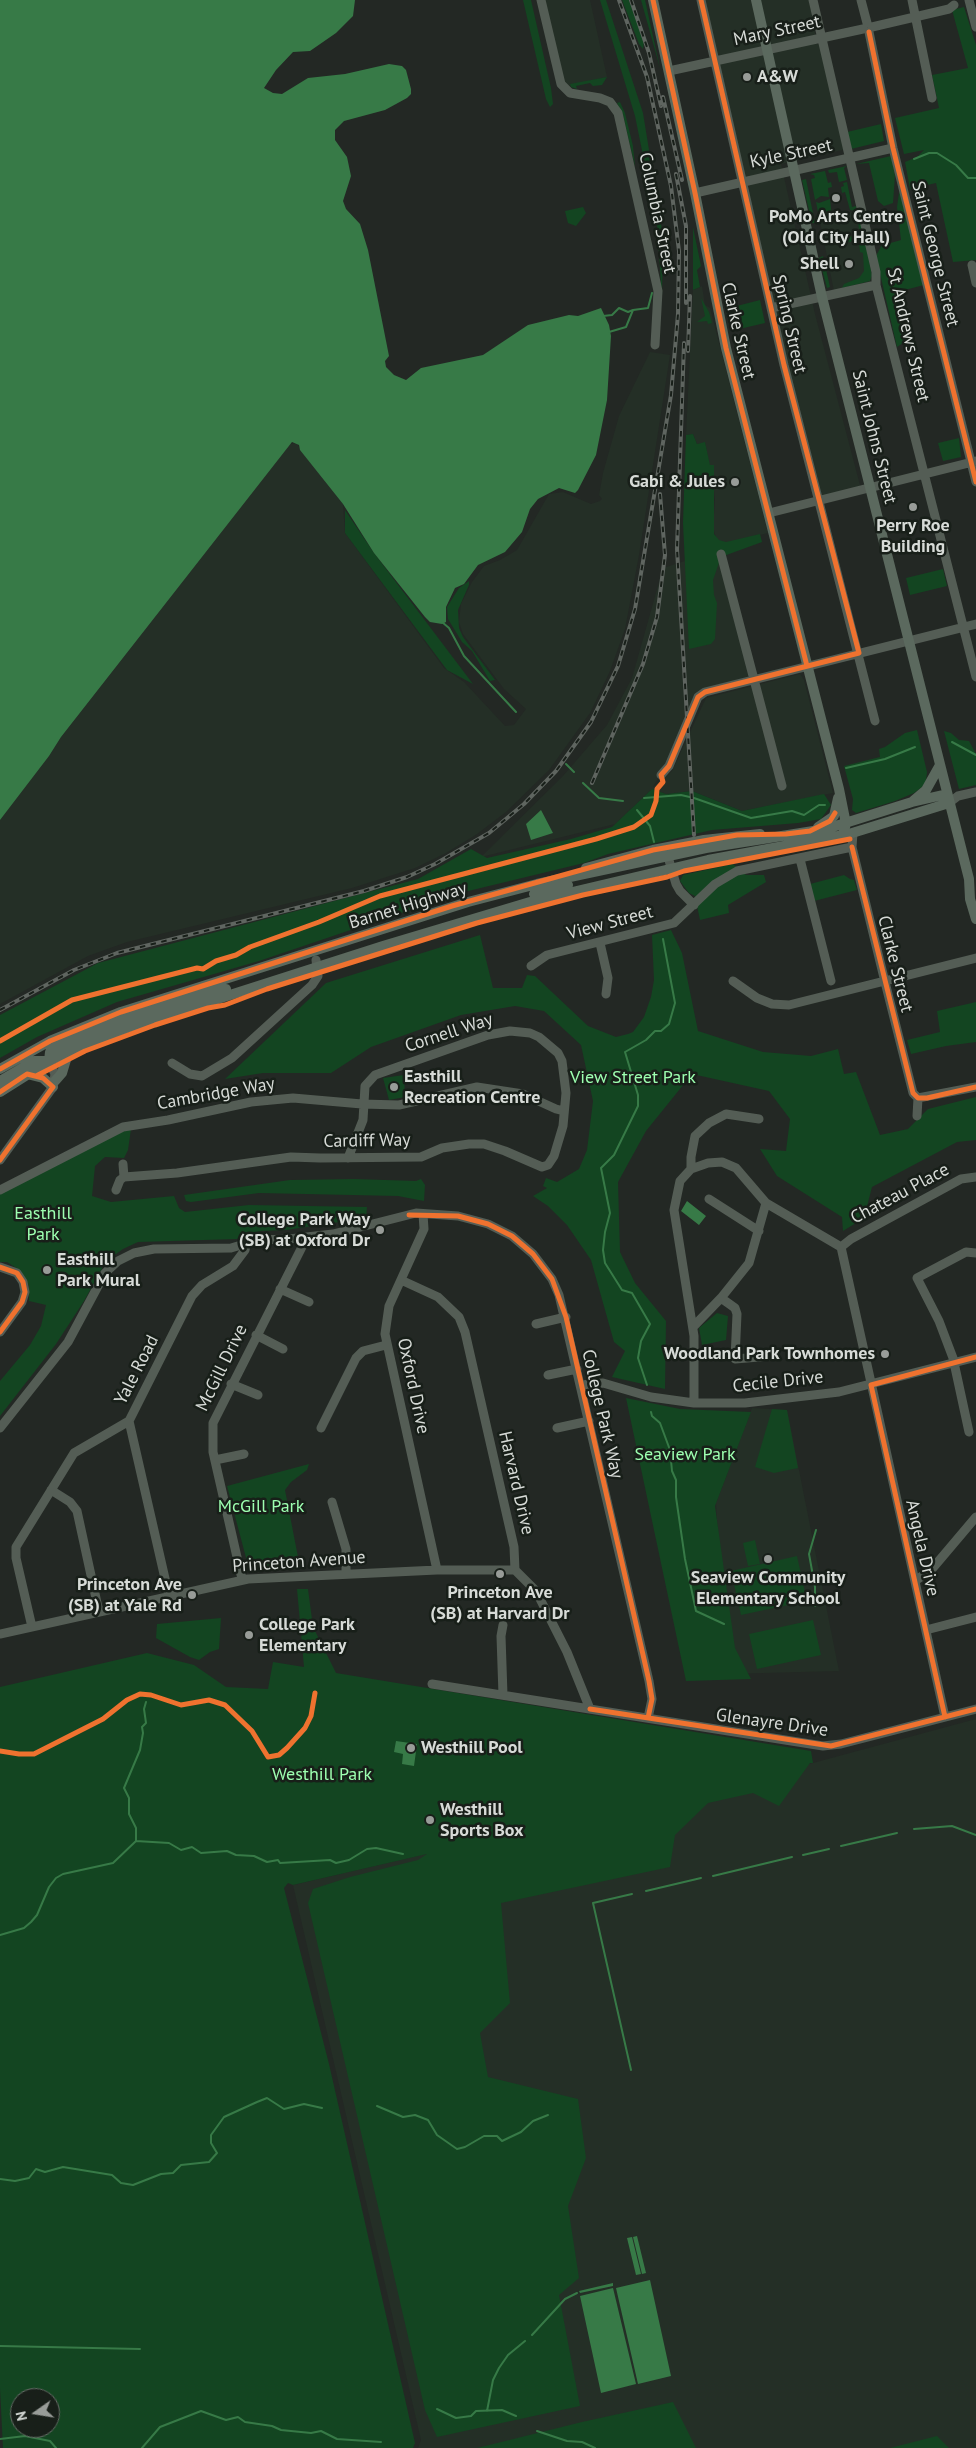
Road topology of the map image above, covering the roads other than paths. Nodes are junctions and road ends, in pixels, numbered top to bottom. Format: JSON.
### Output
{"nodes":[{"id":1,"x":540,"y":0,"type":"edge"},
{"id":2,"x":652,"y":0,"type":"edge"},
{"id":3,"x":701,"y":0,"type":"edge"},
{"id":4,"x":756,"y":0,"type":"edge"},
{"id":5,"x":813,"y":0,"type":"edge"},
{"id":6,"x":862,"y":0,"type":"edge"},
{"id":7,"x":912,"y":0,"type":"edge"},
{"id":8,"x":969,"y":0,"type":"edge"},
{"id":9,"x":954,"y":5,"type":"dead end"},
{"id":10,"x":915,"y":16,"type":"junction"},
{"id":11,"x":976,"y":27,"type":"edge"},
{"id":12,"x":868,"y":28,"type":"junction"},
{"id":13,"x":822,"y":38,"type":"junction"},
{"id":14,"x":766,"y":49,"type":"junction"},
{"id":15,"x":714,"y":61,"type":"junction"},
{"id":16,"x":669,"y":71,"type":"junction"},
{"id":17,"x":932,"y":98,"type":"dead end"},
{"id":18,"x":893,"y":148,"type":"junction"},
{"id":19,"x":850,"y":159,"type":"junction"},
{"id":20,"x":794,"y":170,"type":"junction"},
{"id":21,"x":742,"y":182,"type":"junction"},
{"id":22,"x":695,"y":193,"type":"junction"},
{"id":23,"x":972,"y":265,"type":"dead end"},
{"id":24,"x":976,"y":283,"type":"edge"},
{"id":25,"x":876,"y":285,"type":"junction"},
{"id":26,"x":822,"y":296,"type":"junction"},
{"id":27,"x":771,"y":308,"type":"junction"},
{"id":28,"x":655,"y":345,"type":"dead end"},
{"id":29,"x":974,"y":462,"type":"edge"},
{"id":30,"x":924,"y":474,"type":"junction"},
{"id":31,"x":976,"y":482,"type":"edge"},
{"id":32,"x":870,"y":487,"type":"junction"},
{"id":33,"x":819,"y":500,"type":"junction"},
{"id":34,"x":769,"y":513,"type":"junction"},
{"id":35,"x":721,"y":554,"type":"dead end"},
{"id":36,"x":976,"y":624,"type":"edge"},
{"id":37,"x":963,"y":627,"type":"junction"},
{"id":38,"x":908,"y":640,"type":"junction"},
{"id":39,"x":859,"y":653,"type":"junction"},
{"id":40,"x":807,"y":666,"type":"junction"},
{"id":41,"x":976,"y":677,"type":"edge"},
{"id":42,"x":755,"y":679,"type":"junction"},
{"id":43,"x":875,"y":721,"type":"dead end"},
{"id":44,"x":940,"y":765,"type":"junction"},
{"id":45,"x":661,"y":775,"type":"dead end"},
{"id":46,"x":782,"y":786,"type":"dead end"},
{"id":47,"x":839,"y":789,"type":"junction"},
{"id":48,"x":976,"y":792,"type":"edge"},
{"id":49,"x":948,"y":798,"type":"junction"},
{"id":50,"x":912,"y":802,"type":"junction"},
{"id":51,"x":846,"y":824,"type":"junction"},
{"id":52,"x":810,"y":831,"type":"junction"},
{"id":53,"x":853,"y":833,"type":"junction"},
{"id":54,"x":786,"y":834,"type":"junction"},
{"id":55,"x":842,"y":836,"type":"junction"},
{"id":56,"x":852,"y":847,"type":"junction"},
{"id":57,"x":668,"y":856,"type":"junction"},
{"id":58,"x":800,"y":859,"type":"junction"},
{"id":59,"x":672,"y":868,"type":"junction"},
{"id":60,"x":602,"y":871,"type":"junction"},
{"id":61,"x":969,"y":879,"type":"junction"},
{"id":62,"x":537,"y":884,"type":"junction"},
{"id":63,"x":976,"y":892,"type":"edge"},
{"id":64,"x":694,"y":905,"type":"junction"},
{"id":65,"x":976,"y":919,"type":"edge"},
{"id":66,"x":600,"y":943,"type":"junction"},
{"id":67,"x":976,"y":958,"type":"edge"},
{"id":68,"x":317,"y":964,"type":"junction"},
{"id":69,"x":531,"y":966,"type":"dead end"},
{"id":70,"x":733,"y":981,"type":"dead end"},
{"id":71,"x":831,"y":981,"type":"dead end"},
{"id":72,"x":885,"y":982,"type":"junction"},
{"id":73,"x":606,"y":994,"type":"dead end"},
{"id":74,"x":68,"y":1053,"type":"junction"},
{"id":75,"x":49,"y":1062,"type":"junction"},
{"id":76,"x":172,"y":1062,"type":"dead end"},
{"id":77,"x":0,"y":1069,"type":"edge"},
{"id":78,"x":27,"y":1074,"type":"junction"},
{"id":79,"x":0,"y":1081,"type":"edge"},
{"id":80,"x":54,"y":1084,"type":"junction"},
{"id":81,"x":976,"y":1087,"type":"edge"},
{"id":82,"x":0,"y":1092,"type":"edge"},
{"id":83,"x":918,"y":1098,"type":"junction"},
{"id":84,"x":362,"y":1104,"type":"junction"},
{"id":85,"x":564,"y":1111,"type":"junction"},
{"id":86,"x":917,"y":1116,"type":"dead end"},
{"id":87,"x":759,"y":1119,"type":"dead end"},
{"id":88,"x":348,"y":1158,"type":"junction"},
{"id":89,"x":0,"y":1160,"type":"edge"},
{"id":90,"x":123,"y":1164,"type":"dead end"},
{"id":91,"x":691,"y":1169,"type":"junction"},
{"id":92,"x":124,"y":1177,"type":"junction"},
{"id":93,"x":976,"y":1177,"type":"edge"},
{"id":94,"x":0,"y":1190,"type":"edge"},
{"id":95,"x":116,"y":1190,"type":"dead end"},
{"id":96,"x":709,"y":1199,"type":"dead end"},
{"id":97,"x":766,"y":1203,"type":"junction"},
{"id":98,"x":423,"y":1214,"type":"junction"},
{"id":99,"x":759,"y":1230,"type":"junction"},
{"id":100,"x":303,"y":1238,"type":"junction"},
{"id":101,"x":246,"y":1244,"type":"junction"},
{"id":102,"x":841,"y":1247,"type":"junction"},
{"id":103,"x":976,"y":1253,"type":"edge"},
{"id":104,"x":0,"y":1267,"type":"edge"},
{"id":105,"x":401,"y":1280,"type":"junction"},
{"id":106,"x":280,"y":1289,"type":"junction"},
{"id":107,"x":721,"y":1298,"type":"junction"},
{"id":108,"x":309,"y":1302,"type":"dead end"},
{"id":109,"x":566,"y":1317,"type":"junction"},
{"id":110,"x":536,"y":1324,"type":"dead end"},
{"id":111,"x":693,"y":1327,"type":"junction"},
{"id":112,"x":0,"y":1332,"type":"edge"},
{"id":113,"x":256,"y":1335,"type":"junction"},
{"id":114,"x":386,"y":1344,"type":"junction"},
{"id":115,"x":283,"y":1349,"type":"dead end"},
{"id":116,"x":771,"y":1356,"type":"dead end"},
{"id":117,"x":976,"y":1357,"type":"edge"},
{"id":118,"x":954,"y":1363,"type":"junction"},
{"id":119,"x":577,"y":1369,"type":"junction"},
{"id":120,"x":548,"y":1375,"type":"dead end"},
{"id":121,"x":231,"y":1384,"type":"junction"},
{"id":122,"x":581,"y":1385,"type":"junction"},
{"id":123,"x":871,"y":1385,"type":"junction"},
{"id":124,"x":258,"y":1395,"type":"dead end"},
{"id":125,"x":694,"y":1403,"type":"junction"},
{"id":126,"x":129,"y":1421,"type":"junction"},
{"id":127,"x":589,"y":1421,"type":"junction"},
{"id":128,"x":0,"y":1428,"type":"edge"},
{"id":129,"x":321,"y":1428,"type":"dead end"},
{"id":130,"x":557,"y":1428,"type":"dead end"},
{"id":131,"x":968,"y":1432,"type":"dead end"},
{"id":132,"x":244,"y":1454,"type":"dead end"},
{"id":133,"x":215,"y":1460,"type":"junction"},
{"id":134,"x":52,"y":1490,"type":"junction"},
{"id":135,"x":332,"y":1502,"type":"dead end"},
{"id":136,"x":976,"y":1517,"type":"edge"},
{"id":137,"x":437,"y":1570,"type":"junction"},
{"id":138,"x":515,"y":1570,"type":"junction"},
{"id":139,"x":346,"y":1574,"type":"junction"},
{"id":140,"x":242,"y":1579,"type":"junction"},
{"id":141,"x":915,"y":1581,"type":"junction"},
{"id":142,"x":169,"y":1596,"type":"junction"},
{"id":143,"x":99,"y":1612,"type":"junction"},
{"id":144,"x":976,"y":1617,"type":"edge"},
{"id":145,"x":503,"y":1625,"type":"dead end"},
{"id":146,"x":32,"y":1627,"type":"junction"},
{"id":147,"x":926,"y":1630,"type":"junction"},
{"id":148,"x":0,"y":1634,"type":"edge"},
{"id":149,"x":432,"y":1684,"type":"dead end"},
{"id":150,"x":503,"y":1694,"type":"junction"},
{"id":151,"x":976,"y":1708,"type":"edge"},
{"id":152,"x":590,"y":1710,"type":"junction"},
{"id":153,"x":945,"y":1717,"type":"junction"},
{"id":154,"x":648,"y":1718,"type":"junction"}],
"edges":[{"from":1,"to":28,"type":"street","name":"Columbia Street"},
{"from":2,"to":16,"type":"main road","name":"Clarke Street"},
{"from":3,"to":15,"type":"street","name":"Spring Street"},
{"from":4,"to":14,"type":"main road","name":"Saint Johns Street"},
{"from":5,"to":13,"type":"street","name":"St Andrews Street"},
{"from":6,"to":12,"type":"street","name":"Saint George Street"},
{"from":7,"to":10,"type":"street"},
{"from":8,"to":11,"type":"street"},
{"from":9,"to":10,"type":"street","name":"Mary Street"},
{"from":10,"to":12,"type":"street","name":"Mary Street"},
{"from":10,"to":17,"type":"street"},
{"from":12,"to":13,"type":"street","name":"Mary Street"},
{"from":12,"to":18,"type":"street","name":"Saint George Street"},
{"from":13,"to":14,"type":"street","name":"Mary Street"},
{"from":13,"to":19,"type":"street","name":"St Andrews Street"},
{"from":14,"to":15,"type":"street","name":"Mary Street"},
{"from":14,"to":20,"type":"main road","name":"Saint Johns Street"},
{"from":15,"to":16,"type":"street","name":"Mary Street"},
{"from":15,"to":21,"type":"street","name":"Spring Street"},
{"from":16,"to":22,"type":"main road","name":"Clarke Street"},
{"from":18,"to":19,"type":"street","name":"Kyle Street"},
{"from":18,"to":29,"type":"street","name":"Saint George Street"},
{"from":19,"to":20,"type":"street","name":"Kyle Street"},
{"from":19,"to":25,"type":"street","name":"St Andrews Street"},
{"from":20,"to":21,"type":"street","name":"Kyle Street"},
{"from":20,"to":26,"type":"main road","name":"Saint Johns Street"},
{"from":21,"to":22,"type":"street","name":"Kyle Street"},
{"from":21,"to":27,"type":"street","name":"Spring Street"},
{"from":22,"to":34,"type":"main road","name":"Clarke Street"},
{"from":23,"to":24,"type":"street"},
{"from":25,"to":26,"type":"street"},
{"from":25,"to":30,"type":"street","name":"St Andrews Street"},
{"from":26,"to":27,"type":"street"},
{"from":26,"to":32,"type":"main road","name":"Saint Johns Street"},
{"from":27,"to":33,"type":"street","name":"Spring Street"},
{"from":29,"to":30,"type":"street"},
{"from":29,"to":31,"type":"street","name":"Saint George Street"},
{"from":30,"to":32,"type":"street"},
{"from":30,"to":37,"type":"street","name":"St Andrews Street"},
{"from":32,"to":33,"type":"street"},
{"from":32,"to":38,"type":"main road","name":"Saint Johns Street"},
{"from":33,"to":34,"type":"street"},
{"from":33,"to":39,"type":"street","name":"Spring Street"},
{"from":34,"to":40,"type":"main road","name":"Clarke Street"},
{"from":35,"to":42,"type":"street"},
{"from":36,"to":37,"type":"street"},
{"from":37,"to":38,"type":"street"},
{"from":37,"to":41,"type":"street","name":"St Andrews Street"},
{"from":38,"to":39,"type":"street"},
{"from":38,"to":44,"type":"main road","name":"Saint Johns Street"},
{"from":39,"to":40,"type":"street"},
{"from":39,"to":43,"type":"street","name":"Spring Street"},
{"from":40,"to":42,"type":"street"},
{"from":40,"to":47,"type":"main road","name":"Clarke Street"},
{"from":42,"to":45,"type":"street"},
{"from":42,"to":46,"type":"street"},
{"from":44,"to":49,"type":"main road","name":"Saint Johns Street"},
{"from":44,"to":50,"type":"main road"},
{"from":47,"to":51,"type":"main road","name":"Clarke Street"},
{"from":47,"to":52,"type":"main road"},
{"from":48,"to":49,"type":"street"},
{"from":49,"to":50,"type":"main road","name":"Barnet Highway"},
{"from":49,"to":53,"type":"main road","name":"Barnet Highway"},
{"from":49,"to":61,"type":"main road","name":"Saint Johns Street"},
{"from":50,"to":51,"type":"main road","name":"Barnet Highway"},
{"from":51,"to":52,"type":"main road","name":"Barnet Highway"},
{"from":51,"to":55,"type":"main road"},
{"from":52,"to":54,"type":"main road","name":"Barnet Highway"},
{"from":53,"to":55,"type":"main road","name":"Barnet Highway"},
{"from":53,"to":56,"type":"street","name":"Clarke Street"},
{"from":54,"to":57,"type":"main road","name":"Barnet Highway"},
{"from":54,"to":62,"type":"main road","name":"Barnet Highway"},
{"from":55,"to":59,"type":"main road","name":"Barnet Highway"},
{"from":56,"to":58,"type":"street","name":"View Street"},
{"from":56,"to":72,"type":"street","name":"Clarke Street"},
{"from":57,"to":59,"type":"street"},
{"from":57,"to":60,"type":"main road","name":"Barnet Highway"},
{"from":58,"to":64,"type":"street","name":"View Street"},
{"from":58,"to":71,"type":"street"},
{"from":59,"to":64,"type":"street"},
{"from":59,"to":68,"type":"main road","name":"Barnet Highway"},
{"from":60,"to":62,"type":"main road","name":"Barnet Highway"},
{"from":60,"to":68,"type":"main road"},
{"from":61,"to":63,"type":"main road","name":"Saint Johns Street"},
{"from":61,"to":65,"type":"main road","name":"Saint Johns Street"},
{"from":62,"to":77,"type":"main road","name":"Barnet Highway"},
{"from":64,"to":66,"type":"street","name":"View Street"},
{"from":66,"to":69,"type":"street","name":"View Street"},
{"from":66,"to":73,"type":"street"},
{"from":67,"to":72,"type":"street"},
{"from":68,"to":74,"type":"main road","name":"Barnet Highway"},
{"from":68,"to":75,"type":"main road"},
{"from":68,"to":76,"type":"street"},
{"from":70,"to":72,"type":"street"},
{"from":72,"to":83,"type":"street","name":"Clarke Street"},
{"from":74,"to":75,"type":"main road","name":"Barnet Highway"},
{"from":74,"to":80,"type":"main road"},
{"from":75,"to":78,"type":"main road","name":"Barnet Highway"},
{"from":75,"to":79,"type":"main road"},
{"from":75,"to":80,"type":"street"},
{"from":78,"to":80,"type":"main road"},
{"from":78,"to":82,"type":"main road","name":"Barnet Highway"},
{"from":80,"to":89,"type":"street"},
{"from":81,"to":83,"type":"street"},
{"from":83,"to":86,"type":"street"},
{"from":84,"to":85,"type":"street","name":"Cambridge Way"},
{"from":84,"to":85,"type":"street","name":"Cornell Way"},
{"from":84,"to":88,"type":"street","name":"Cornell Way"},
{"from":84,"to":94,"type":"street","name":"Cambridge Way"},
{"from":85,"to":88,"type":"street","name":"Cardiff Way"},
{"from":87,"to":91,"type":"street"},
{"from":88,"to":92,"type":"street","name":"Cardiff Way"},
{"from":90,"to":92,"type":"street"},
{"from":91,"to":97,"type":"street"},
{"from":91,"to":111,"type":"street"},
{"from":92,"to":95,"type":"street"},
{"from":93,"to":102,"type":"street","name":"Chateau Place"},
{"from":96,"to":99,"type":"street"},
{"from":97,"to":99,"type":"street"},
{"from":97,"to":102,"type":"street"},
{"from":98,"to":100,"type":"street","name":"College Park Way"},
{"from":98,"to":105,"type":"street","name":"Oxford Drive"},
{"from":98,"to":109,"type":"street","name":"College Park Way"},
{"from":99,"to":107,"type":"street"},
{"from":100,"to":101,"type":"street","name":"College Park Way"},
{"from":100,"to":106,"type":"street","name":"McGill Drive"},
{"from":101,"to":126,"type":"street","name":"Yale Road"},
{"from":101,"to":128,"type":"street","name":"College Park Way"},
{"from":102,"to":123,"type":"street","name":"Angela Drive"},
{"from":103,"to":118,"type":"street"},
{"from":104,"to":112,"type":"street"},
{"from":105,"to":114,"type":"street","name":"Oxford Drive"},
{"from":105,"to":138,"type":"street","name":"Harvard Drive"},
{"from":106,"to":108,"type":"street"},
{"from":106,"to":113,"type":"street","name":"McGill Drive"},
{"from":107,"to":111,"type":"street"},
{"from":107,"to":116,"type":"street"},
{"from":109,"to":110,"type":"street"},
{"from":109,"to":119,"type":"street","name":"College Park Way"},
{"from":111,"to":125,"type":"street"},
{"from":113,"to":115,"type":"street"},
{"from":113,"to":121,"type":"street","name":"McGill Drive"},
{"from":114,"to":129,"type":"street"},
{"from":114,"to":137,"type":"street","name":"Oxford Drive"},
{"from":117,"to":118,"type":"street","name":"Cecile Drive"},
{"from":118,"to":123,"type":"street","name":"Cecile Drive"},
{"from":118,"to":131,"type":"street"},
{"from":119,"to":120,"type":"street"},
{"from":119,"to":122,"type":"street","name":"College Park Way"},
{"from":121,"to":124,"type":"street"},
{"from":121,"to":133,"type":"street","name":"McGill Drive"},
{"from":122,"to":125,"type":"street","name":"Cecile Drive"},
{"from":122,"to":127,"type":"street","name":"College Park Way"},
{"from":123,"to":125,"type":"street","name":"Cecile Drive"},
{"from":123,"to":141,"type":"street","name":"Angela Drive"},
{"from":126,"to":134,"type":"street"},
{"from":126,"to":142,"type":"street","name":"Yale Road"},
{"from":127,"to":130,"type":"street"},
{"from":127,"to":154,"type":"street","name":"College Park Way"},
{"from":132,"to":133,"type":"street"},
{"from":133,"to":140,"type":"street","name":"McGill Drive"},
{"from":134,"to":143,"type":"street"},
{"from":134,"to":146,"type":"street"},
{"from":135,"to":139,"type":"street"},
{"from":136,"to":141,"type":"street"},
{"from":137,"to":138,"type":"street","name":"Princeton Avenue"},
{"from":137,"to":139,"type":"street","name":"Princeton Avenue"},
{"from":138,"to":152,"type":"street"},
{"from":139,"to":140,"type":"street","name":"Princeton Avenue"},
{"from":140,"to":142,"type":"street","name":"Princeton Avenue"},
{"from":141,"to":147,"type":"street","name":"Angela Drive"},
{"from":142,"to":143,"type":"street","name":"Princeton Avenue"},
{"from":143,"to":146,"type":"street","name":"Princeton Avenue"},
{"from":144,"to":147,"type":"street"},
{"from":145,"to":150,"type":"street"},
{"from":146,"to":148,"type":"street","name":"Princeton Avenue"},
{"from":147,"to":153,"type":"street","name":"Angela Drive"},
{"from":149,"to":150,"type":"street","name":"Glenayre Drive"},
{"from":150,"to":152,"type":"street","name":"Glenayre Drive"},
{"from":151,"to":153,"type":"street","name":"Glenayre Drive"},
{"from":152,"to":154,"type":"street","name":"Glenayre Drive"},
{"from":153,"to":154,"type":"street","name":"Glenayre Drive"}]}
